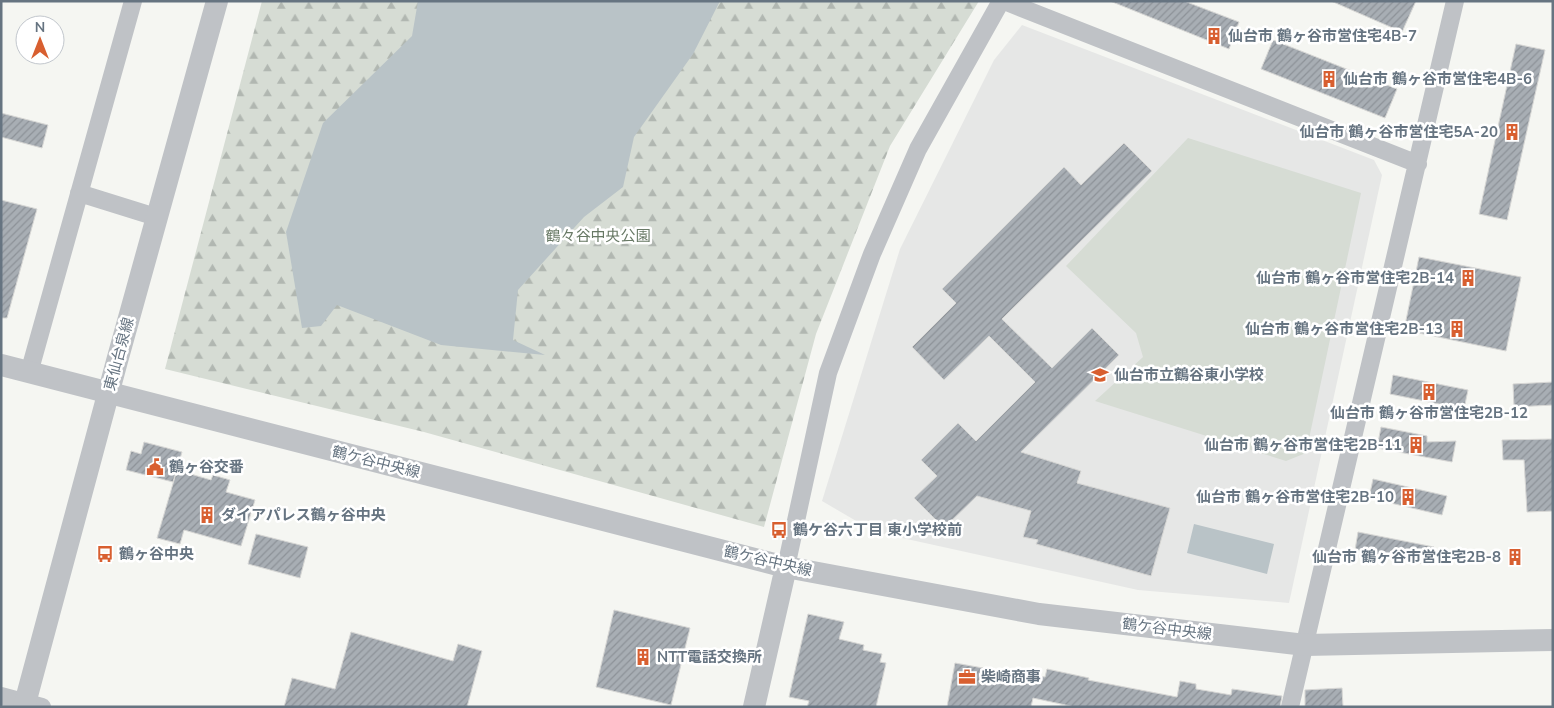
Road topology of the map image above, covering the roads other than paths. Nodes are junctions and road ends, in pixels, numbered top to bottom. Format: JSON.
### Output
{"nodes":[{"id":1,"x":133,"y":1,"type":"edge"},
{"id":2,"x":218,"y":1,"type":"edge"},
{"id":3,"x":1003,"y":1,"type":"edge"},
{"id":4,"x":1455,"y":1,"type":"edge"},
{"id":5,"x":1418,"y":164,"type":"junction"},
{"id":6,"x":79,"y":194,"type":"junction"},
{"id":7,"x":156,"y":217,"type":"junction"},
{"id":8,"x":1,"y":365,"type":"edge"},
{"id":9,"x":29,"y":373,"type":"junction"},
{"id":10,"x":108,"y":394,"type":"junction"},
{"id":11,"x":786,"y":567,"type":"junction"},
{"id":12,"x":1553,"y":640,"type":"edge"},
{"id":13,"x":1305,"y":644,"type":"junction"},
{"id":14,"x":1,"y":696,"type":"edge"},
{"id":15,"x":31,"y":705,"type":"edge"},
{"id":16,"x":754,"y":707,"type":"edge"},
{"id":17,"x":1290,"y":707,"type":"edge"}],
"edges":[{"from":1,"to":6,"type":"street"},
{"from":2,"to":7,"type":"street","name":"東仙台泉線"},
{"from":3,"to":5,"type":"street"},
{"from":3,"to":11,"type":"street"},
{"from":4,"to":5,"type":"street"},
{"from":5,"to":13,"type":"street"},
{"from":6,"to":7,"type":"street"},
{"from":6,"to":9,"type":"street"},
{"from":7,"to":10,"type":"street","name":"東仙台泉線"},
{"from":8,"to":9,"type":"street","name":"鶴ケ谷中央線"},
{"from":9,"to":10,"type":"street","name":"鶴ケ谷中央線"},
{"from":10,"to":11,"type":"street","name":"鶴ケ谷中央線"},
{"from":10,"to":15,"type":"street","name":"東仙台泉線"},
{"from":11,"to":13,"type":"street","name":"鶴ケ谷中央線"},
{"from":11,"to":16,"type":"street"},
{"from":12,"to":13,"type":"street","name":"鶴ケ谷中央線"},
{"from":13,"to":17,"type":"street"},
{"from":14,"to":15,"type":"street"}]}
